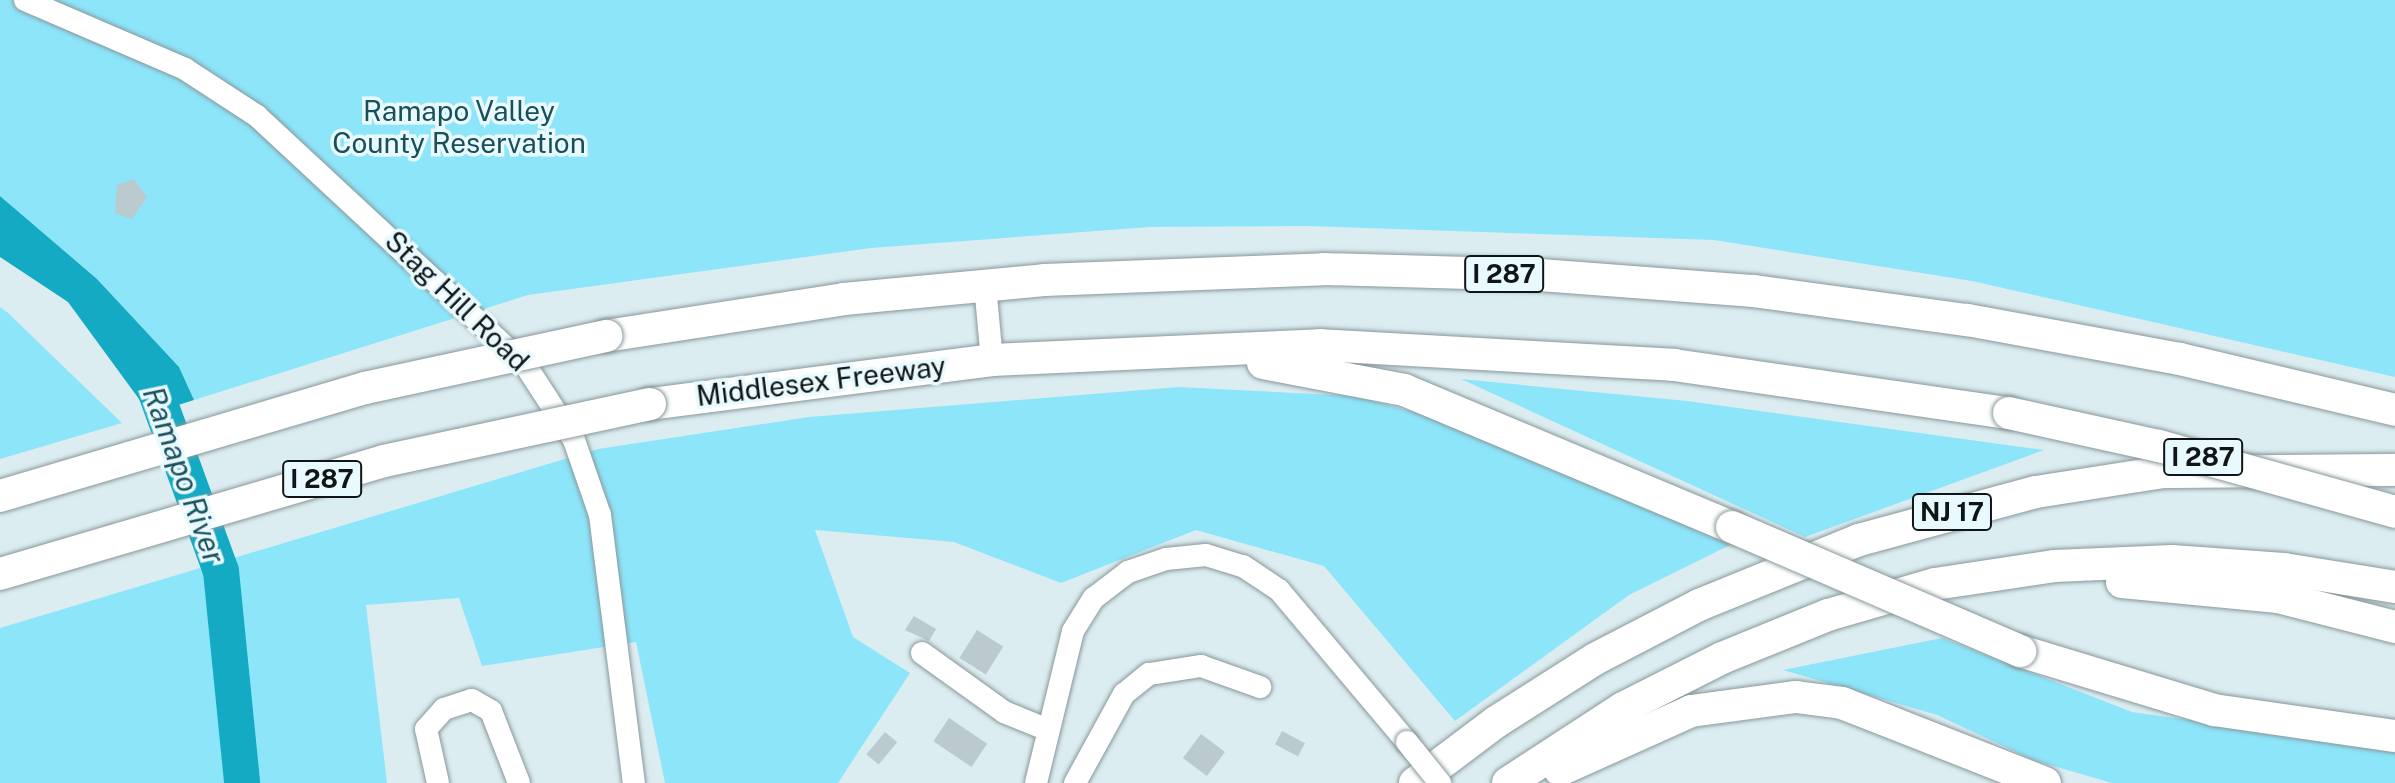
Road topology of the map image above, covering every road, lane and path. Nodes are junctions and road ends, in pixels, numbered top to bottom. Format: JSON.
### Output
{"nodes":[{"id":1,"x":25,"y":0,"type":"edge"},
{"id":2,"x":985,"y":285,"type":"junction"},
{"id":3,"x":992,"y":360,"type":"junction"},
{"id":4,"x":2395,"y":410,"type":"edge"},
{"id":5,"x":2395,"y":470,"type":"edge"},
{"id":6,"x":0,"y":496,"type":"edge"},
{"id":7,"x":2395,"y":512,"type":"edge"},
{"id":8,"x":0,"y":574,"type":"edge"},
{"id":9,"x":2395,"y":587,"type":"edge"},
{"id":10,"x":2395,"y":627,"type":"edge"},
{"id":11,"x":1776,"y":635,"type":"junction"},
{"id":12,"x":922,"y":653,"type":"dead end"},
{"id":13,"x":1260,"y":687,"type":"dead end"},
{"id":14,"x":1048,"y":730,"type":"junction"},
{"id":15,"x":2395,"y":736,"type":"edge"},
{"id":16,"x":438,"y":783,"type":"edge"},
{"id":17,"x":519,"y":783,"type":"edge"},
{"id":18,"x":634,"y":783,"type":"edge"},
{"id":19,"x":1036,"y":783,"type":"edge"},
{"id":20,"x":1075,"y":783,"type":"edge"},
{"id":21,"x":1415,"y":783,"type":"edge"},
{"id":22,"x":1440,"y":783,"type":"edge"},
{"id":23,"x":1508,"y":783,"type":"edge"},
{"id":24,"x":1536,"y":783,"type":"edge"},
{"id":25,"x":2045,"y":783,"type":"edge"}],
"edges":[{"from":1,"to":18,"type":"street","name":"Stag Hill Road"},
{"from":2,"to":3,"type":"street"},
{"from":2,"to":4,"type":"highway","number":"I 287"},
{"from":2,"to":6,"type":"highway","number":"I 287","bridge":true},
{"from":3,"to":7,"type":"highway","number":"I 287","bridge":true},
{"from":3,"to":8,"type":"highway","name":"Middlesex Freeway","number":"I 287","bridge":true},
{"from":3,"to":15,"type":"highway","bridge":true},
{"from":5,"to":21,"type":"highway","number":"NJ 17"},
{"from":9,"to":11,"type":"highway","number":"NJ 17"},
{"from":10,"to":11,"type":"highway"},
{"from":11,"to":23,"type":"highway","number":"NJ 17"},
{"from":12,"to":14,"type":"street"},
{"from":13,"to":20,"type":"street"},
{"from":14,"to":19,"type":"street"},
{"from":14,"to":22,"type":"street","bridge":true},
{"from":16,"to":17,"type":"street"},
{"from":24,"to":25,"type":"highway"}]}
